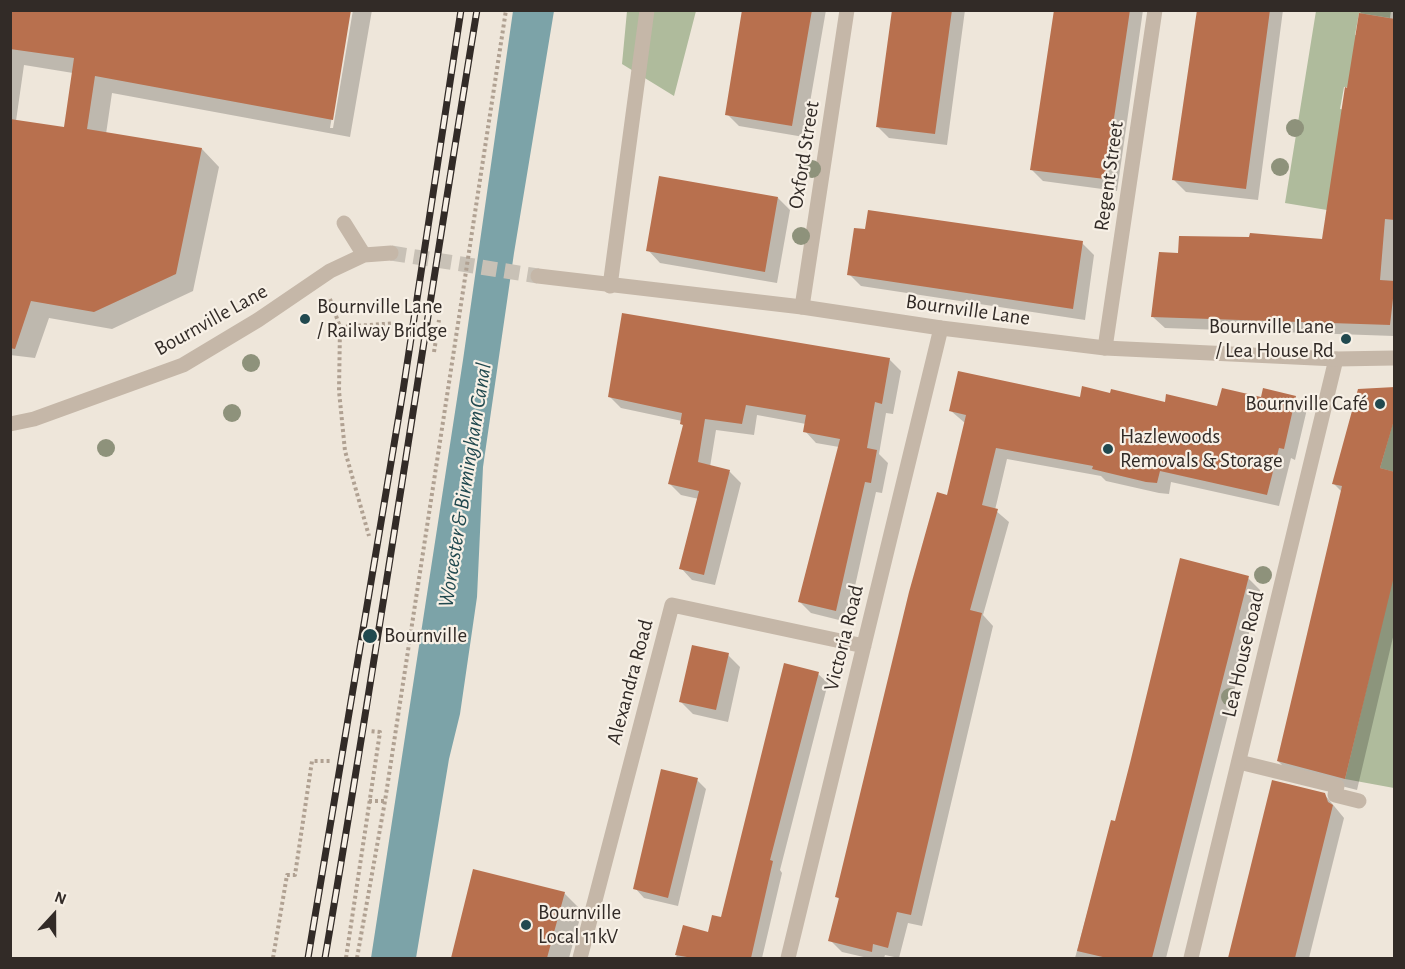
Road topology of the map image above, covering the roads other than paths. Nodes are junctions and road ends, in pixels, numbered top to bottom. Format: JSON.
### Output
{"nodes":[{"id":1,"x":647,"y":10,"type":"edge"},
{"id":2,"x":848,"y":10,"type":"edge"},
{"id":3,"x":1155,"y":10,"type":"edge"},
{"id":4,"x":344,"y":223,"type":"dead end"},
{"id":5,"x":391,"y":253,"type":"tunnel mouth"},
{"id":6,"x":364,"y":255,"type":"junction"},
{"id":7,"x":538,"y":276,"type":"tunnel mouth"},
{"id":8,"x":610,"y":286,"type":"junction"},
{"id":9,"x":802,"y":307,"type":"junction"},
{"id":10,"x":940,"y":328,"type":"junction"},
{"id":11,"x":1105,"y":348,"type":"junction"},
{"id":12,"x":1395,"y":358,"type":"edge"},
{"id":13,"x":1336,"y":359,"type":"junction"},
{"id":14,"x":10,"y":424,"type":"edge"},
{"id":15,"x":864,"y":646,"type":"junction"},
{"id":16,"x":1239,"y":762,"type":"junction"},
{"id":17,"x":1359,"y":801,"type":"dead end"},
{"id":18,"x":580,"y":958,"type":"edge"},
{"id":19,"x":788,"y":958,"type":"edge"},
{"id":20,"x":1191,"y":958,"type":"edge"}],
"edges":[{"from":1,"to":8,"type":"street"},
{"from":2,"to":9,"type":"street","name":"Oxford Street"},
{"from":3,"to":11,"type":"street","name":"Regent Street"},
{"from":4,"to":6,"type":"street"},
{"from":5,"to":6,"type":"street","name":"Bournville Lane"},
{"from":6,"to":14,"type":"street","name":"Bournville Lane"},
{"from":7,"to":8,"type":"street","name":"Bournville Lane"},
{"from":8,"to":9,"type":"street","name":"Bournville Lane"},
{"from":9,"to":10,"type":"street","name":"Bournville Lane"},
{"from":10,"to":11,"type":"street","name":"Bournville Lane"},
{"from":10,"to":15,"type":"street","name":"Victoria Road"},
{"from":11,"to":13,"type":"street","name":"Bournville Lane"},
{"from":12,"to":13,"type":"street","name":"Bournville Lane"},
{"from":13,"to":16,"type":"street","name":"Lea House Road"},
{"from":15,"to":18,"type":"street","name":"Alexandra Road"},
{"from":15,"to":19,"type":"street","name":"Victoria Road"},
{"from":16,"to":17,"type":"street"},
{"from":16,"to":20,"type":"street","name":"Lea House Road"}]}
